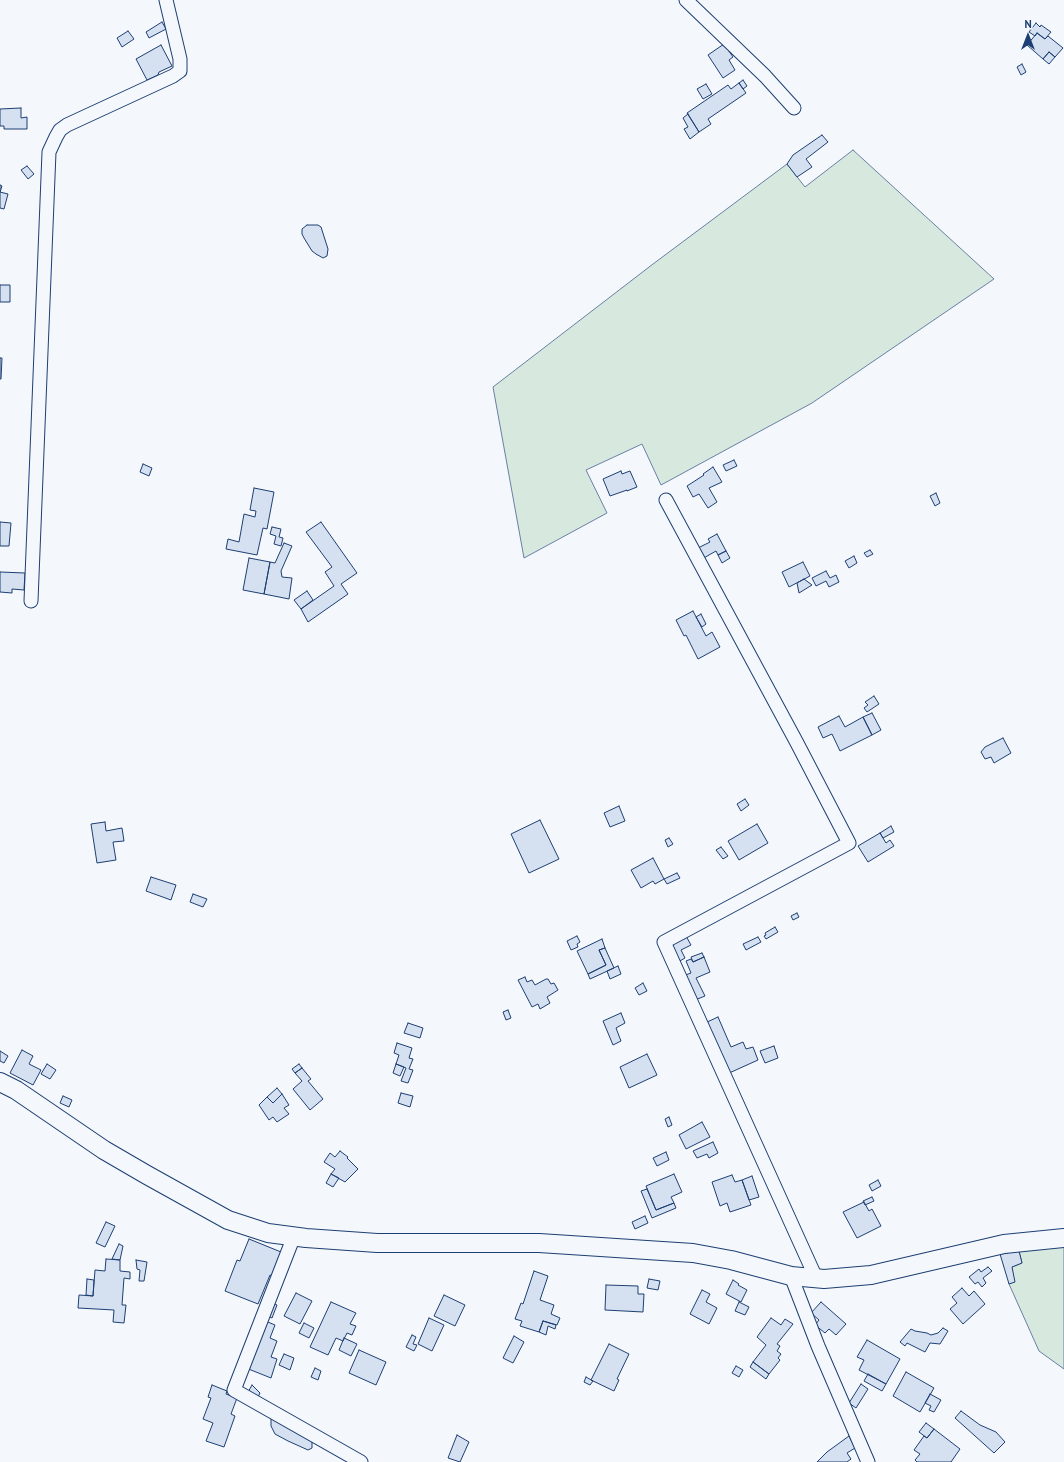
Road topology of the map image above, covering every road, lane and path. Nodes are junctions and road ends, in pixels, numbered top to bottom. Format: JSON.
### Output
{"nodes":[{"id":1,"x":166,"y":0,"type":"edge"},
{"id":2,"x":686,"y":0,"type":"edge"},
{"id":3,"x":794,"y":108,"type":"dead end"},
{"id":4,"x":666,"y":500,"type":"dead end"},
{"id":5,"x":31,"y":601,"type":"dead end"},
{"id":6,"x":0,"y":1082,"type":"edge"},
{"id":7,"x":294,"y":1236,"type":"junction"},
{"id":8,"x":1064,"y":1238,"type":"edge"},
{"id":9,"x":791,"y":1276,"type":"junction"},
{"id":10,"x":816,"y":1278,"type":"junction"},
{"id":11,"x":361,"y":1462,"type":"edge"},
{"id":12,"x":868,"y":1462,"type":"edge"}],
"edges":[{"from":1,"to":5,"type":"street"},
{"from":2,"to":3,"type":"street"},
{"from":4,"to":10,"type":"street"},
{"from":6,"to":7,"type":"main road"},
{"from":7,"to":9,"type":"main road"},
{"from":7,"to":11,"type":"street"},
{"from":8,"to":10,"type":"main road"},
{"from":9,"to":10,"type":"main road"},
{"from":9,"to":12,"type":"street"}]}
